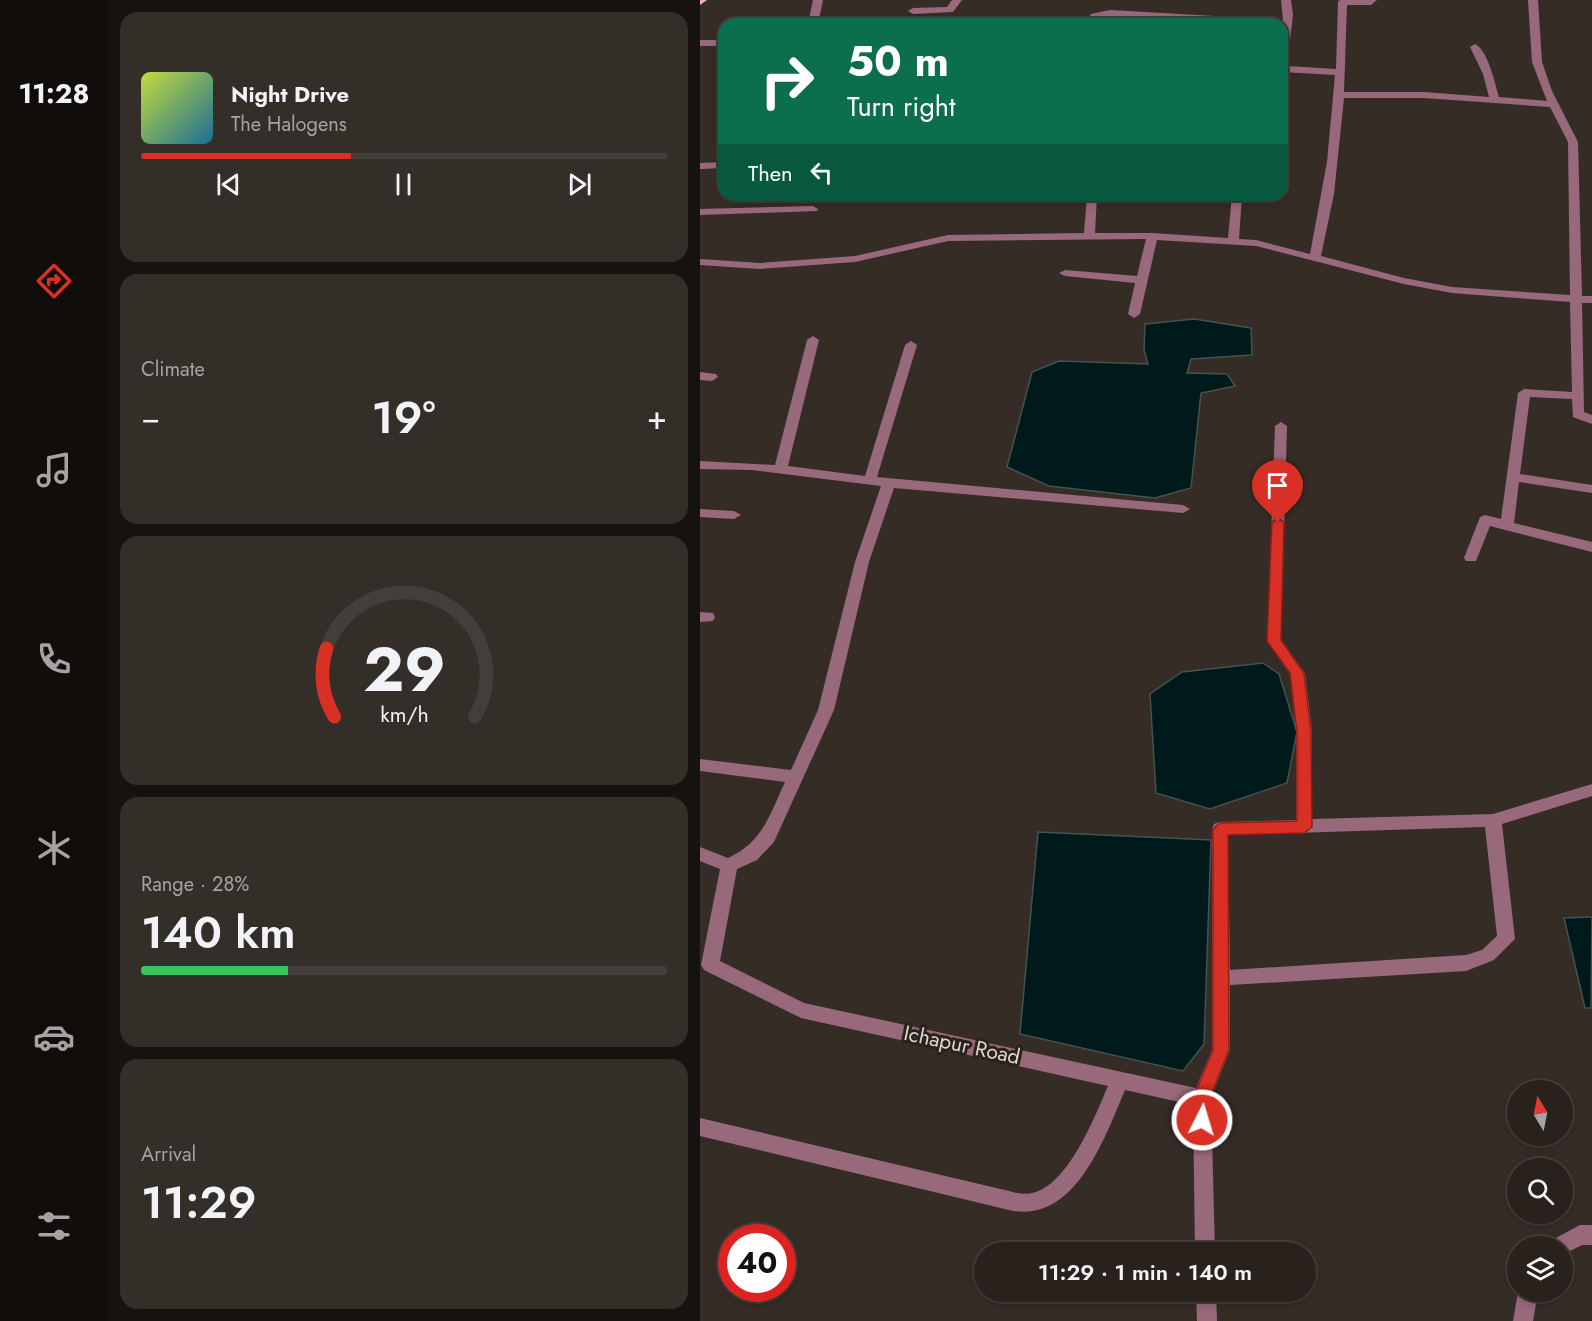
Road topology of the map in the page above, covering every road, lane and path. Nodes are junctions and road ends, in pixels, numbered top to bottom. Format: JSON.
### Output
{"nodes":[{"id":1,"x":818,"y":0,"type":"edge"},
{"id":2,"x":957,"y":0,"type":"edge"},
{"id":3,"x":1286,"y":0,"type":"edge"},
{"id":4,"x":1372,"y":0,"type":"edge"},
{"id":5,"x":1533,"y":0,"type":"edge"},
{"id":6,"x":913,"y":10,"type":"dead end"},
{"id":7,"x":814,"y":18,"type":"edge"},
{"id":8,"x":1093,"y":18,"type":"edge"},
{"id":9,"x":1198,"y":18,"type":"edge"},
{"id":10,"x":1287,"y":18,"type":"edge"},
{"id":11,"x":718,"y":43,"type":"edge"},
{"id":12,"x":700,"y":44,"type":"edge"},
{"id":13,"x":1475,"y":47,"type":"dead end"},
{"id":14,"x":1288,"y":68,"type":"edge"},
{"id":15,"x":1341,"y":72,"type":"junction"},
{"id":16,"x":1340,"y":95,"type":"junction"},
{"id":17,"x":1494,"y":98,"type":"junction"},
{"id":18,"x":1554,"y":104,"type":"junction"},
{"id":19,"x":718,"y":165,"type":"edge"},
{"id":20,"x":700,"y":166,"type":"edge"},
{"id":21,"x":1092,"y":201,"type":"edge"},
{"id":22,"x":1236,"y":201,"type":"edge"},
{"id":23,"x":813,"y":209,"type":"dead end"},
{"id":24,"x":700,"y":212,"type":"edge"},
{"id":25,"x":1090,"y":236,"type":"junction"},
{"id":26,"x":1152,"y":236,"type":"junction"},
{"id":27,"x":1233,"y":242,"type":"junction"},
{"id":28,"x":1315,"y":258,"type":"junction"},
{"id":29,"x":700,"y":262,"type":"edge"},
{"id":30,"x":1065,"y":273,"type":"dead end"},
{"id":31,"x":1142,"y":280,"type":"junction"},
{"id":32,"x":1577,"y":298,"type":"junction"},
{"id":33,"x":1591,"y":300,"type":"edge"},
{"id":34,"x":1135,"y":314,"type":"dead end"},
{"id":35,"x":813,"y":340,"type":"dead end"},
{"id":36,"x":912,"y":345,"type":"dead end"},
{"id":37,"x":1578,"y":396,"type":"junction"},
{"id":38,"x":1591,"y":420,"type":"edge"},
{"id":39,"x":1281,"y":426,"type":"dead end"},
{"id":40,"x":700,"y":465,"type":"edge"},
{"id":41,"x":781,"y":469,"type":"junction"},
{"id":42,"x":1514,"y":477,"type":"junction"},
{"id":43,"x":870,"y":480,"type":"junction"},
{"id":44,"x":889,"y":483,"type":"junction"},
{"id":45,"x":1591,"y":489,"type":"edge"},
{"id":46,"x":1183,"y":509,"type":"dead end"},
{"id":47,"x":700,"y":513,"type":"edge"},
{"id":48,"x":734,"y":515,"type":"dead end"},
{"id":49,"x":1507,"y":525,"type":"junction"},
{"id":50,"x":1591,"y":547,"type":"edge"},
{"id":51,"x":1471,"y":558,"type":"dead end"},
{"id":52,"x":700,"y":765,"type":"edge"},
{"id":53,"x":796,"y":777,"type":"junction"},
{"id":54,"x":1591,"y":790,"type":"edge"},
{"id":55,"x":1493,"y":820,"type":"junction"},
{"id":56,"x":1304,"y":827,"type":"junction"},
{"id":57,"x":700,"y":854,"type":"edge"},
{"id":58,"x":729,"y":865,"type":"junction"},
{"id":59,"x":1221,"y":978,"type":"junction"},
{"id":60,"x":1120,"y":1080,"type":"junction"},
{"id":61,"x":1202,"y":1098,"type":"junction"},
{"id":62,"x":700,"y":1127,"type":"edge"},
{"id":63,"x":1591,"y":1235,"type":"edge"},
{"id":64,"x":1573,"y":1239,"type":"edge"},
{"id":65,"x":1205,"y":1242,"type":"edge"},
{"id":66,"x":1206,"y":1302,"type":"edge"},
{"id":67,"x":1527,"y":1302,"type":"edge"},
{"id":68,"x":1207,"y":1321,"type":"edge"},
{"id":69,"x":1524,"y":1321,"type":"edge"}],
"edges":[{"from":1,"to":7,"type":"street"},
{"from":2,"to":6,"type":"street"},
{"from":3,"to":10,"type":"street"},
{"from":4,"to":15,"type":"street"},
{"from":5,"to":18,"type":"street"},
{"from":8,"to":9,"type":"street"},
{"from":11,"to":12,"type":"street"},
{"from":13,"to":17,"type":"street"},
{"from":14,"to":15,"type":"street"},
{"from":15,"to":16,"type":"street"},
{"from":16,"to":17,"type":"street"},
{"from":16,"to":28,"type":"street"},
{"from":17,"to":18,"type":"street"},
{"from":18,"to":32,"type":"street"},
{"from":19,"to":20,"type":"street"},
{"from":21,"to":25,"type":"street"},
{"from":22,"to":27,"type":"street"},
{"from":23,"to":24,"type":"street"},
{"from":25,"to":26,"type":"street"},
{"from":25,"to":29,"type":"street"},
{"from":26,"to":27,"type":"street"},
{"from":26,"to":31,"type":"street"},
{"from":27,"to":28,"type":"street"},
{"from":28,"to":32,"type":"street"},
{"from":30,"to":31,"type":"street"},
{"from":31,"to":34,"type":"street"},
{"from":32,"to":33,"type":"street"},
{"from":32,"to":37,"type":"street"},
{"from":35,"to":41,"type":"street"},
{"from":36,"to":43,"type":"street"},
{"from":37,"to":38,"type":"street"},
{"from":37,"to":42,"type":"street"},
{"from":39,"to":56,"type":"street"},
{"from":40,"to":41,"type":"street"},
{"from":41,"to":43,"type":"street"},
{"from":42,"to":45,"type":"street"},
{"from":42,"to":49,"type":"street"},
{"from":43,"to":44,"type":"street"},
{"from":44,"to":46,"type":"street"},
{"from":44,"to":53,"type":"street"},
{"from":47,"to":48,"type":"street"},
{"from":49,"to":50,"type":"street"},
{"from":49,"to":51,"type":"street"},
{"from":52,"to":53,"type":"street"},
{"from":53,"to":58,"type":"street"},
{"from":54,"to":55,"type":"street"},
{"from":55,"to":56,"type":"street"},
{"from":55,"to":59,"type":"street"},
{"from":56,"to":59,"type":"street"},
{"from":57,"to":58,"type":"street"},
{"from":58,"to":60,"type":"street","name":"Ichapur Road"},
{"from":59,"to":61,"type":"street"},
{"from":60,"to":61,"type":"street","name":"Ichapur Road"},
{"from":60,"to":62,"type":"street"},
{"from":61,"to":65,"type":"street"},
{"from":63,"to":64,"type":"street"},
{"from":66,"to":68,"type":"street"},
{"from":67,"to":69,"type":"street"}]}
